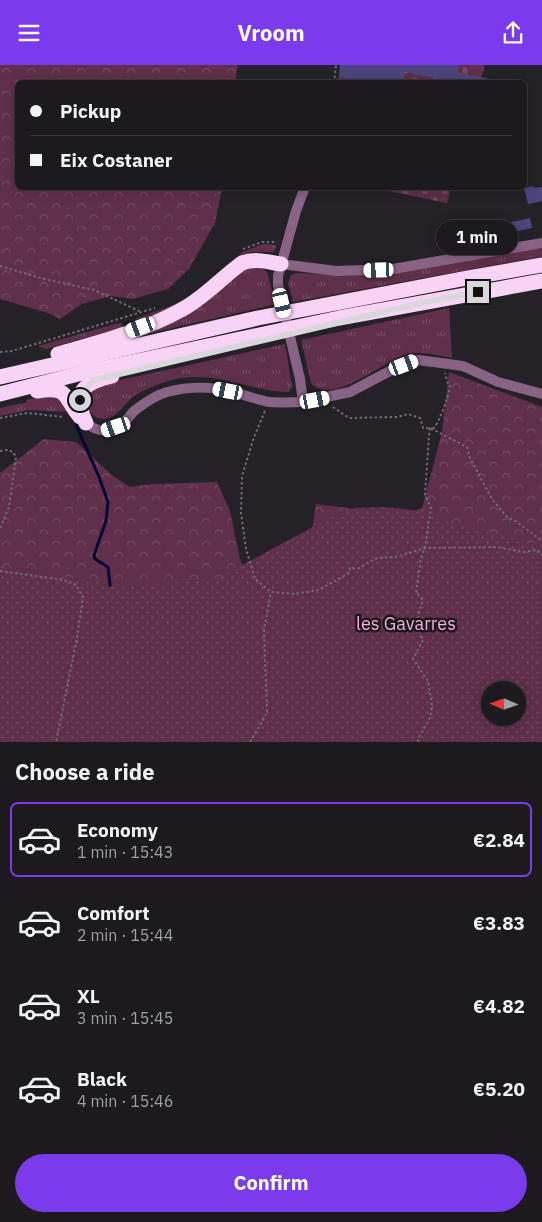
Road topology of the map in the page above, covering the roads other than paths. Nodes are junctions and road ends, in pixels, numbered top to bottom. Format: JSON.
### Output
{"nodes":[{"id":1,"x":304,"y":190,"type":"edge"},
{"id":2,"x":542,"y":243,"type":"edge"},
{"id":3,"x":281,"y":264,"type":"junction"},
{"id":4,"x":542,"y":265,"type":"edge"},
{"id":5,"x":542,"y":281,"type":"edge"},
{"id":6,"x":426,"y":302,"type":"junction"},
{"id":7,"x":0,"y":372,"type":"edge"},
{"id":8,"x":0,"y":377,"type":"edge"},
{"id":9,"x":542,"y":394,"type":"edge"},
{"id":10,"x":0,"y":396,"type":"edge"},
{"id":11,"x":303,"y":402,"type":"junction"},
{"id":12,"x":86,"y":423,"type":"junction"}],
"edges":[{"from":1,"to":3,"type":"street"},
{"from":2,"to":3,"type":"street"},
{"from":3,"to":7,"type":"highway"},
{"from":3,"to":11,"type":"street"},
{"from":4,"to":8,"type":"highway"},
{"from":5,"to":6,"type":"highway"},
{"from":6,"to":10,"type":"highway"},
{"from":6,"to":12,"type":"highway"},
{"from":9,"to":11,"type":"street"},
{"from":10,"to":12,"type":"highway"},
{"from":11,"to":12,"type":"street"}]}
